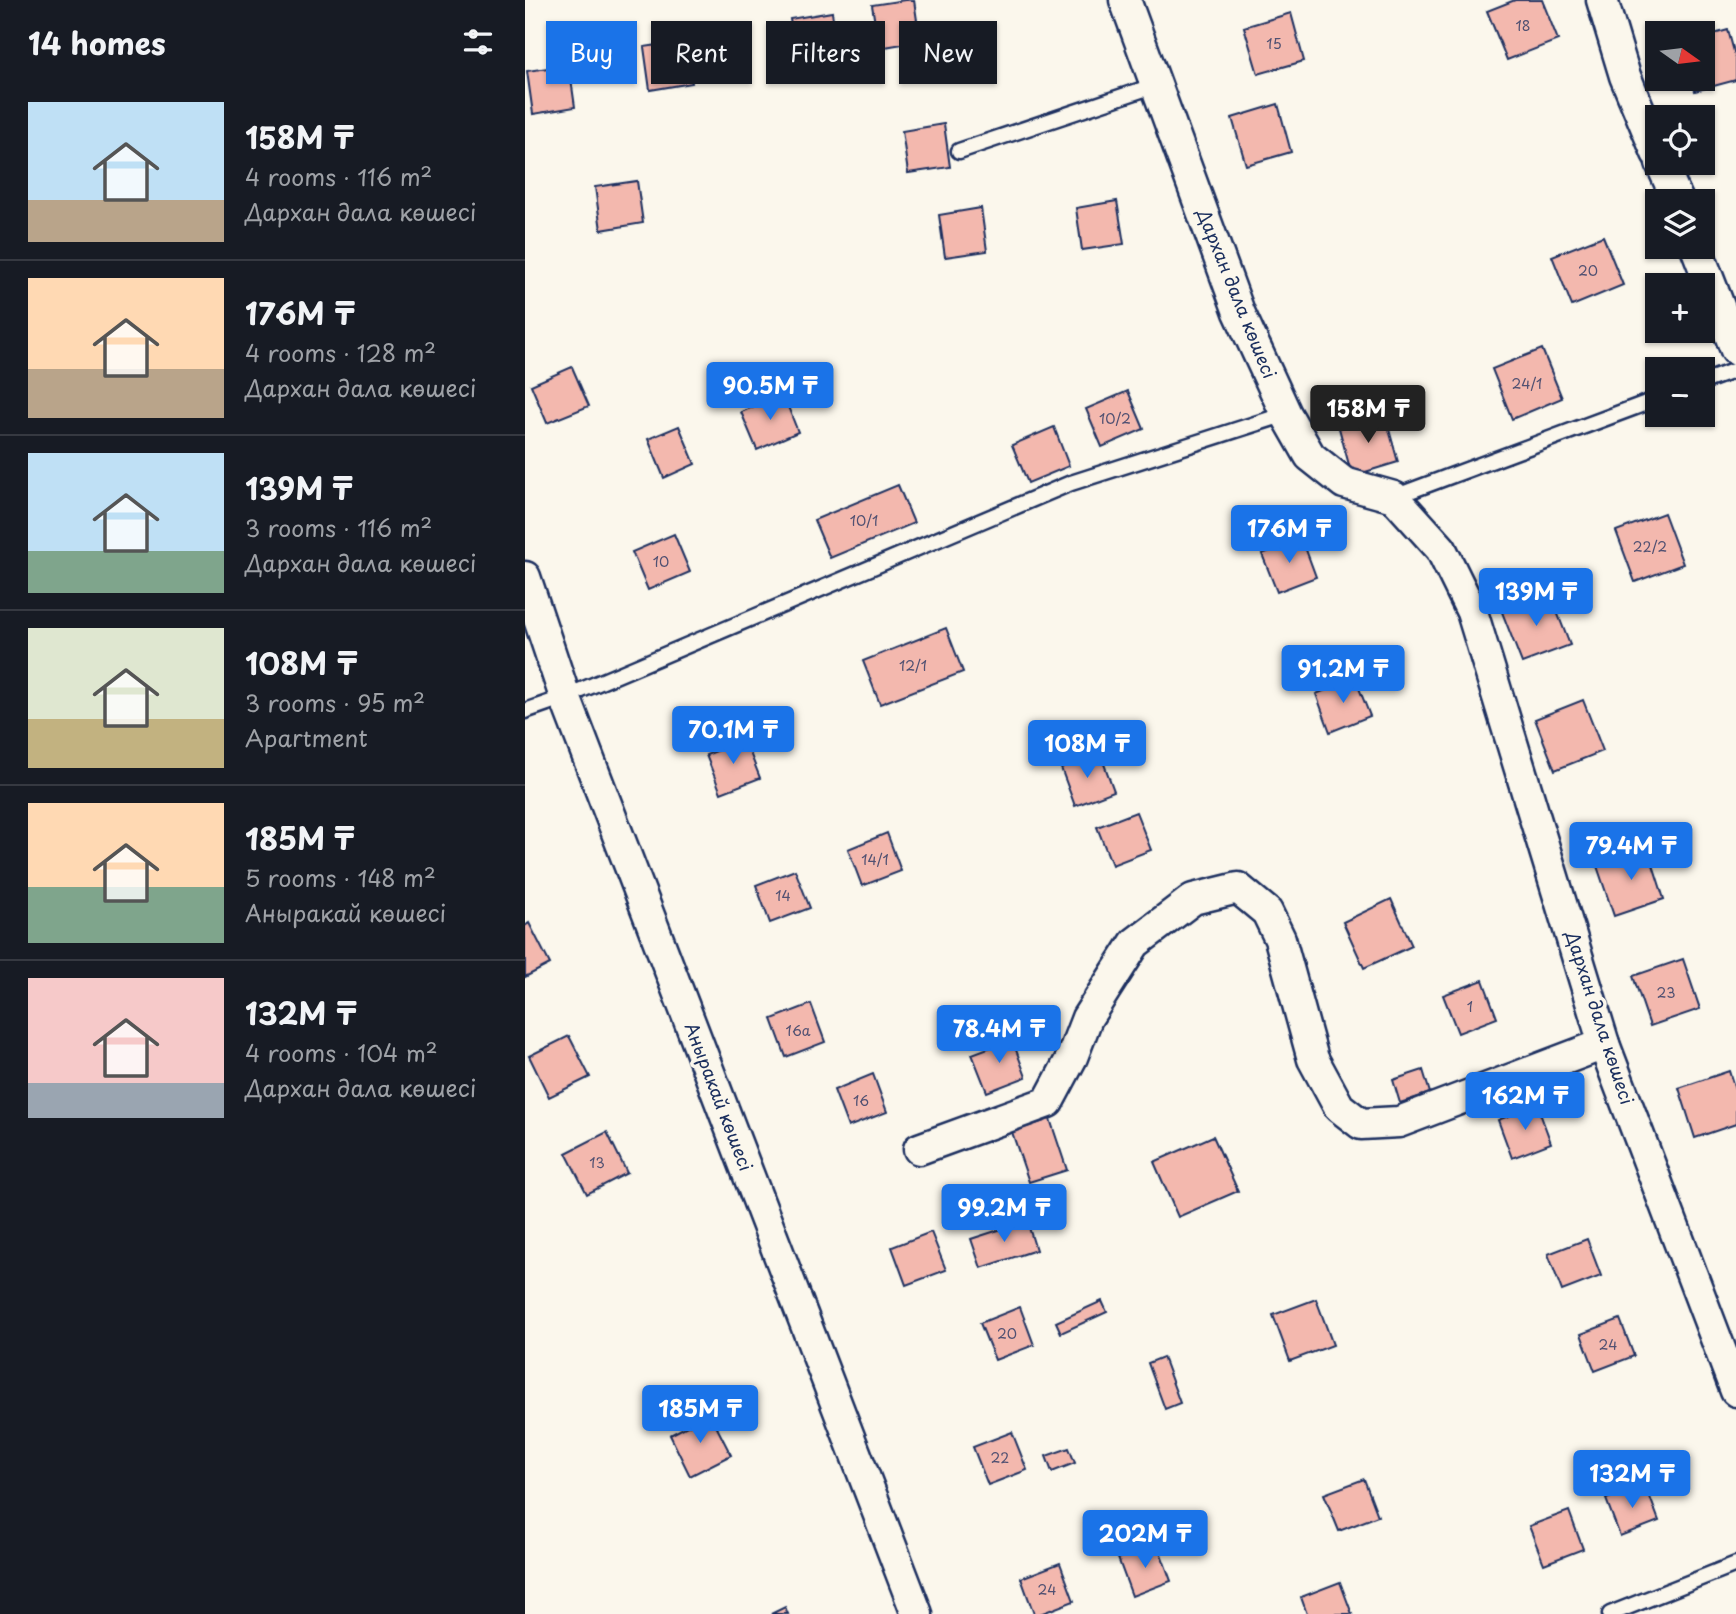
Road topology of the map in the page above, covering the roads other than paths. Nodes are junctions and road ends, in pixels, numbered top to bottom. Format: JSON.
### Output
{"nodes":[{"id":1,"x":1125,"y":0,"type":"edge"},
{"id":2,"x":1602,"y":0,"type":"edge"},
{"id":3,"x":1156,"y":85,"type":"junction"},
{"id":4,"x":1645,"y":124,"type":"edge"},
{"id":5,"x":959,"y":151,"type":"dead end"},
{"id":6,"x":1701,"y":259,"type":"edge"},
{"id":7,"x":1736,"y":350,"type":"edge"},
{"id":8,"x":1736,"y":370,"type":"edge"},
{"id":9,"x":1715,"y":378,"type":"edge"},
{"id":10,"x":1645,"y":403,"type":"edge"},
{"id":11,"x":1286,"y":414,"type":"junction"},
{"id":12,"x":1394,"y":497,"type":"junction"},
{"id":13,"x":525,"y":577,"type":"edge"},
{"id":14,"x":565,"y":697,"type":"junction"},
{"id":15,"x":525,"y":711,"type":"edge"},
{"id":16,"x":1604,"y":1044,"type":"junction"},
{"id":17,"x":919,"y":1149,"type":"dead end"},
{"id":18,"x":1736,"y":1391,"type":"edge"},
{"id":19,"x":1736,"y":1564,"type":"edge"},
{"id":20,"x":917,"y":1614,"type":"edge"},
{"id":21,"x":1610,"y":1614,"type":"edge"}],
"edges":[{"from":1,"to":3,"type":"street","name":"Дархан дала көшесі"},
{"from":2,"to":4,"type":"street"},
{"from":3,"to":5,"type":"lane"},
{"from":3,"to":11,"type":"street","name":"Дархан дала көшесі"},
{"from":6,"to":7,"type":"street"},
{"from":8,"to":9,"type":"lane"},
{"from":10,"to":12,"type":"lane"},
{"from":11,"to":12,"type":"street","name":"Дархан дала көшесі"},
{"from":11,"to":14,"type":"lane"},
{"from":12,"to":16,"type":"street","name":"Дархан дала көшесі"},
{"from":13,"to":14,"type":"street","name":"Аныракай көшесі"},
{"from":14,"to":15,"type":"lane"},
{"from":14,"to":20,"type":"street","name":"Аныракай көшесі"},
{"from":16,"to":17,"type":"street"},
{"from":16,"to":18,"type":"street","name":"Дархан дала көшесі"},
{"from":19,"to":21,"type":"lane"}]}
